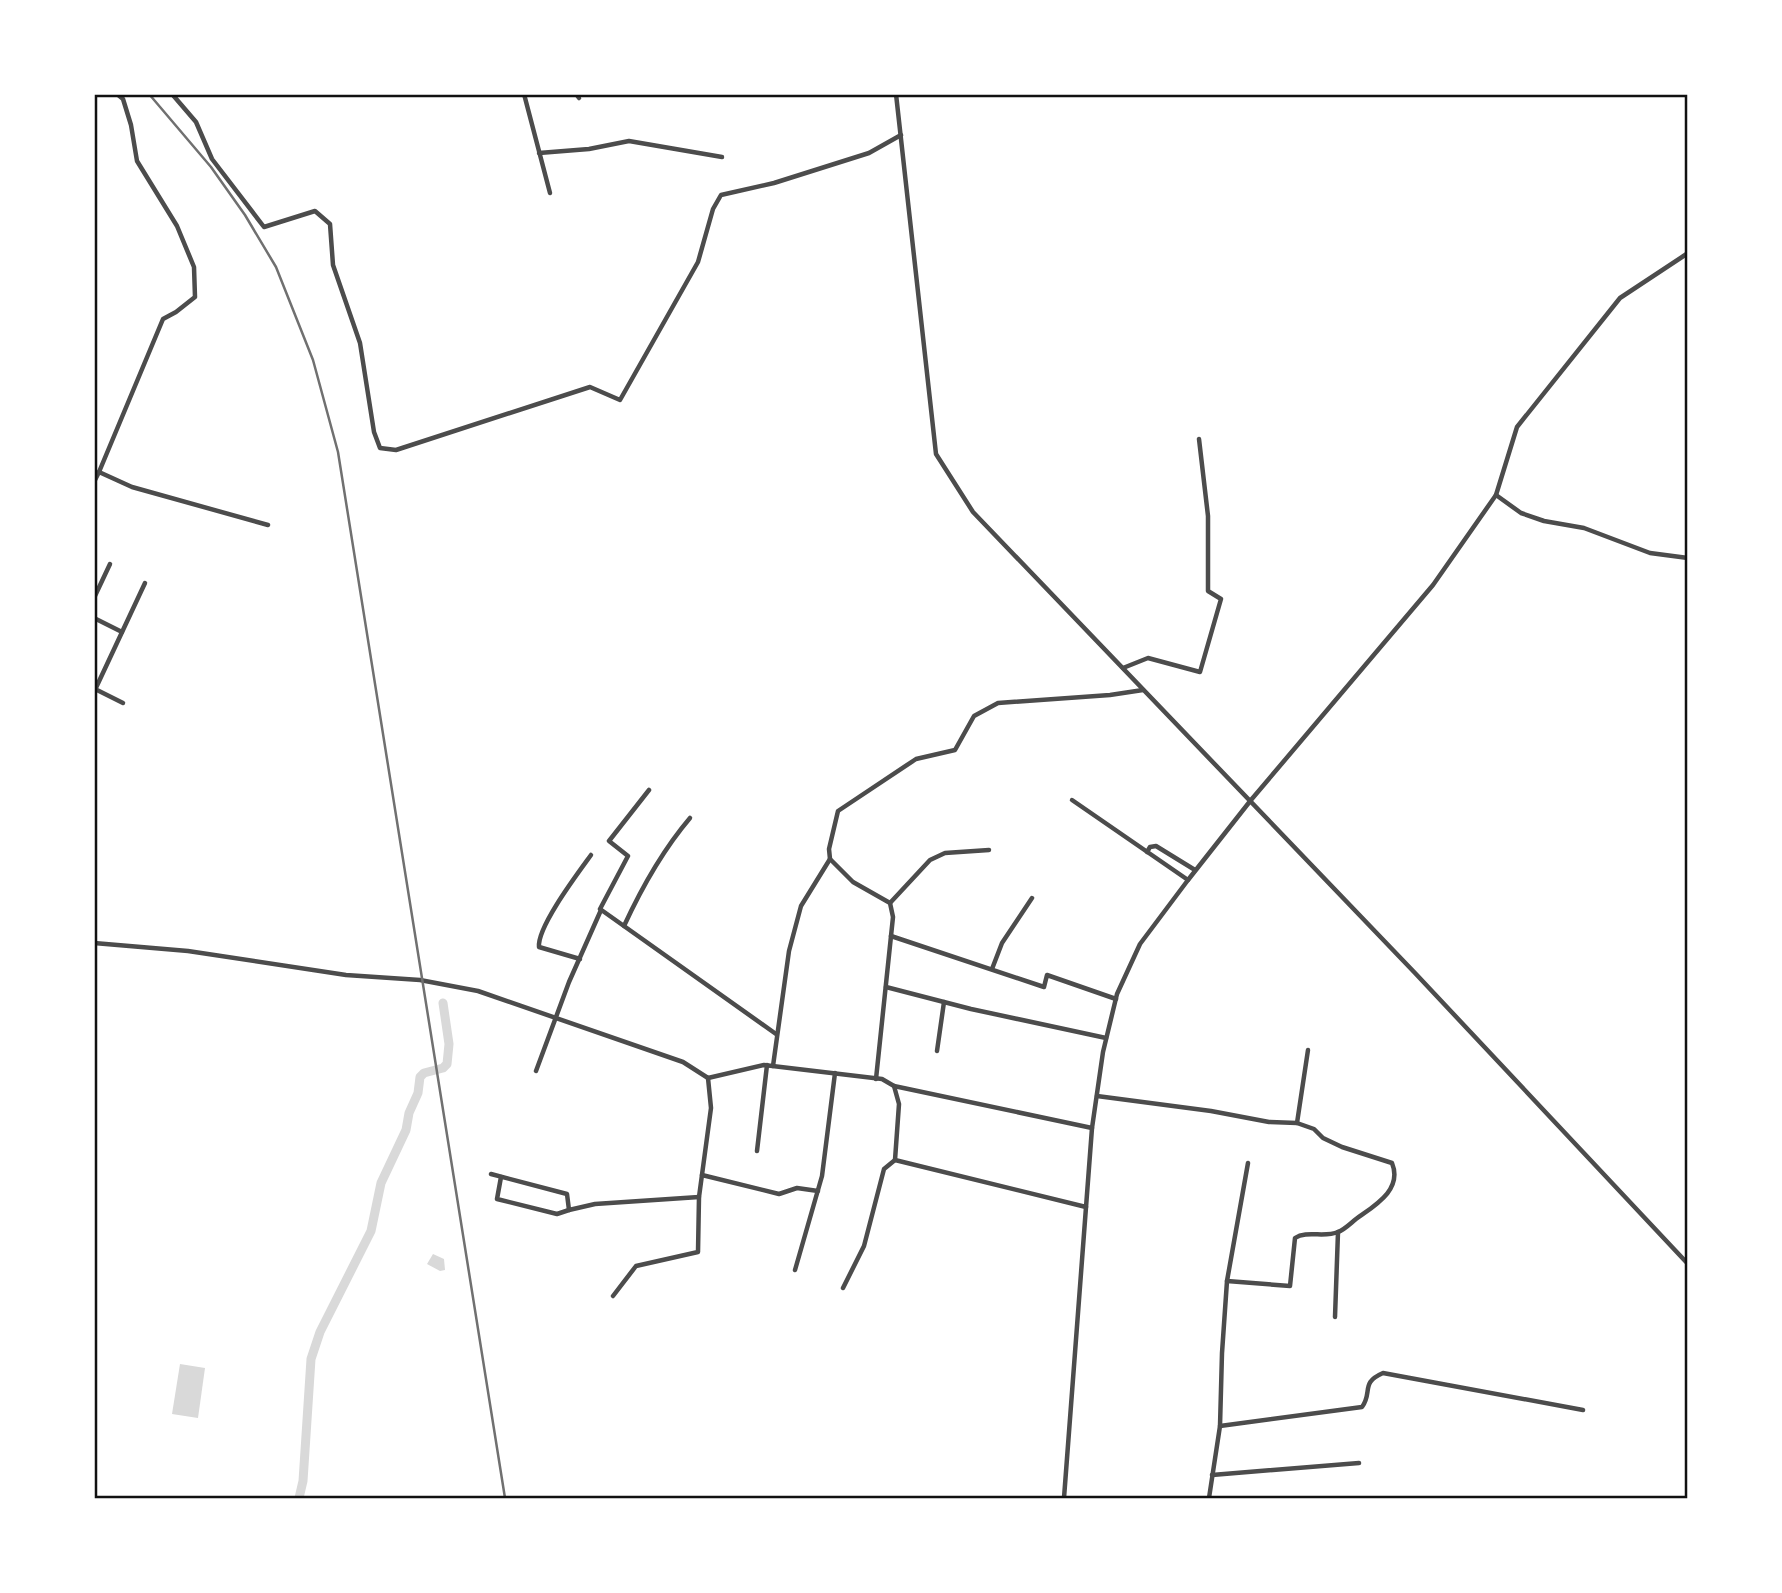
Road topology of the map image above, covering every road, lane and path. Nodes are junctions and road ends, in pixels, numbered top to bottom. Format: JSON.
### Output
{"nodes":[{"id":1,"x":117,"y":94,"type":"edge"},
{"id":2,"x":172,"y":94,"type":"edge"},
{"id":3,"x":524,"y":94,"type":"edge"},
{"id":4,"x":896,"y":94,"type":"edge"},
{"id":5,"x":901,"y":135,"type":"junction"},
{"id":6,"x":539,"y":153,"type":"junction"},
{"id":7,"x":722,"y":157,"type":"dead end"},
{"id":8,"x":550,"y":193,"type":"dead end"},
{"id":9,"x":1688,"y":253,"type":"edge"},
{"id":10,"x":1199,"y":439,"type":"dead end"},
{"id":11,"x":99,"y":472,"type":"junction"},
{"id":12,"x":94,"y":482,"type":"edge"},
{"id":13,"x":1496,"y":495,"type":"junction"},
{"id":14,"x":268,"y":525,"type":"dead end"},
{"id":15,"x":1688,"y":558,"type":"edge"},
{"id":16,"x":110,"y":565,"type":"dead end"},
{"id":17,"x":145,"y":583,"type":"dead end"},
{"id":18,"x":94,"y":598,"type":"edge"},
{"id":19,"x":94,"y":618,"type":"edge"},
{"id":20,"x":122,"y":632,"type":"junction"},
{"id":21,"x":1123,"y":668,"type":"junction"},
{"id":22,"x":95,"y":690,"type":"edge"},
{"id":23,"x":1144,"y":690,"type":"junction"},
{"id":24,"x":123,"y":703,"type":"dead end"},
{"id":25,"x":649,"y":790,"type":"dead end"},
{"id":26,"x":1072,"y":800,"type":"dead end"},
{"id":27,"x":1251,"y":800,"type":"junction"},
{"id":28,"x":690,"y":818,"type":"dead end"},
{"id":29,"x":989,"y":850,"type":"dead end"},
{"id":30,"x":1147,"y":852,"type":"junction"},
{"id":31,"x":591,"y":855,"type":"dead end"},
{"id":32,"x":830,"y":859,"type":"junction"},
{"id":33,"x":1195,"y":870,"type":"junction"},
{"id":34,"x":1188,"y":880,"type":"junction"},
{"id":35,"x":1032,"y":898,"type":"dead end"},
{"id":36,"x":890,"y":903,"type":"junction"},
{"id":37,"x":601,"y":910,"type":"junction"},
{"id":38,"x":624,"y":926,"type":"junction"},
{"id":39,"x":891,"y":936,"type":"junction"},
{"id":40,"x":94,"y":943,"type":"edge"},
{"id":41,"x":580,"y":959,"type":"junction"},
{"id":42,"x":992,"y":969,"type":"junction"},
{"id":43,"x":886,"y":987,"type":"junction"},
{"id":44,"x":1116,"y":999,"type":"junction"},
{"id":45,"x":944,"y":1002,"type":"junction"},
{"id":46,"x":556,"y":1018,"type":"junction"},
{"id":47,"x":776,"y":1034,"type":"junction"},
{"id":48,"x":1106,"y":1038,"type":"junction"},
{"id":49,"x":1308,"y":1050,"type":"dead end"},
{"id":50,"x":937,"y":1051,"type":"dead end"},
{"id":51,"x":770,"y":1065,"type":"junction"},
{"id":52,"x":536,"y":1071,"type":"dead end"},
{"id":53,"x":835,"y":1073,"type":"junction"},
{"id":54,"x":708,"y":1078,"type":"junction"},
{"id":55,"x":876,"y":1079,"type":"junction"},
{"id":56,"x":894,"y":1086,"type":"junction"},
{"id":57,"x":1097,"y":1096,"type":"junction"},
{"id":58,"x":1297,"y":1123,"type":"junction"},
{"id":59,"x":1092,"y":1128,"type":"junction"},
{"id":60,"x":757,"y":1151,"type":"dead end"},
{"id":61,"x":895,"y":1160,"type":"junction"},
{"id":62,"x":1248,"y":1163,"type":"dead end"},
{"id":63,"x":491,"y":1174,"type":"dead end"},
{"id":64,"x":702,"y":1175,"type":"junction"},
{"id":65,"x":501,"y":1177,"type":"junction"},
{"id":66,"x":818,"y":1191,"type":"junction"},
{"id":67,"x":699,"y":1197,"type":"junction"},
{"id":68,"x":1086,"y":1207,"type":"junction"},
{"id":69,"x":569,"y":1210,"type":"junction"},
{"id":70,"x":1338,"y":1232,"type":"junction"},
{"id":71,"x":1688,"y":1264,"type":"edge"},
{"id":72,"x":795,"y":1270,"type":"dead end"},
{"id":73,"x":1227,"y":1281,"type":"junction"},
{"id":74,"x":843,"y":1288,"type":"dead end"},
{"id":75,"x":613,"y":1296,"type":"dead end"},
{"id":76,"x":1335,"y":1317,"type":"dead end"},
{"id":77,"x":1583,"y":1410,"type":"dead end"},
{"id":78,"x":1220,"y":1426,"type":"junction"},
{"id":79,"x":1359,"y":1463,"type":"dead end"},
{"id":80,"x":1212,"y":1475,"type":"junction"},
{"id":81,"x":1064,"y":1499,"type":"edge"},
{"id":82,"x":1209,"y":1499,"type":"edge"}],
"edges":[{"from":1,"to":11,"type":"street"},
{"from":2,"to":5,"type":"street"},
{"from":3,"to":6,"type":"street"},
{"from":4,"to":5,"type":"street"},
{"from":5,"to":21,"type":"street"},
{"from":6,"to":7,"type":"street"},
{"from":6,"to":8,"type":"street"},
{"from":9,"to":13,"type":"street"},
{"from":10,"to":21,"type":"street"},
{"from":11,"to":12,"type":"street"},
{"from":11,"to":14,"type":"street"},
{"from":13,"to":15,"type":"street"},
{"from":13,"to":27,"type":"street"},
{"from":16,"to":18,"type":"street"},
{"from":17,"to":20,"type":"street"},
{"from":19,"to":20,"type":"street"},
{"from":20,"to":22,"type":"street"},
{"from":21,"to":23,"type":"street"},
{"from":22,"to":24,"type":"street"},
{"from":23,"to":27,"type":"street"},
{"from":23,"to":32,"type":"street"},
{"from":25,"to":37,"type":"street"},
{"from":26,"to":30,"type":"street"},
{"from":27,"to":33,"type":"street"},
{"from":27,"to":71,"type":"street"},
{"from":28,"to":38,"type":"street"},
{"from":29,"to":36,"type":"street"},
{"from":30,"to":33,"type":"street"},
{"from":30,"to":34,"type":"street"},
{"from":31,"to":41,"type":"street"},
{"from":32,"to":36,"type":"street"},
{"from":32,"to":47,"type":"street"},
{"from":33,"to":34,"type":"street"},
{"from":34,"to":44,"type":"street"},
{"from":35,"to":42,"type":"street"},
{"from":36,"to":39,"type":"street"},
{"from":37,"to":38,"type":"street"},
{"from":37,"to":41,"type":"street"},
{"from":38,"to":47,"type":"street"},
{"from":39,"to":42,"type":"street"},
{"from":39,"to":43,"type":"street"},
{"from":40,"to":46,"type":"street"},
{"from":41,"to":46,"type":"street"},
{"from":42,"to":44,"type":"street"},
{"from":43,"to":45,"type":"street"},
{"from":43,"to":55,"type":"street"},
{"from":44,"to":48,"type":"street"},
{"from":45,"to":48,"type":"street"},
{"from":45,"to":50,"type":"street"},
{"from":46,"to":52,"type":"street"},
{"from":46,"to":54,"type":"street"},
{"from":47,"to":51,"type":"street"},
{"from":48,"to":57,"type":"street"},
{"from":49,"to":58,"type":"street"},
{"from":51,"to":53,"type":"street"},
{"from":51,"to":54,"type":"street"},
{"from":51,"to":60,"type":"street"},
{"from":53,"to":55,"type":"street"},
{"from":53,"to":66,"type":"street"},
{"from":54,"to":64,"type":"street"},
{"from":55,"to":56,"type":"street"},
{"from":56,"to":59,"type":"street"},
{"from":56,"to":61,"type":"street"},
{"from":57,"to":58,"type":"street"},
{"from":57,"to":59,"type":"street"},
{"from":58,"to":70,"type":"street"},
{"from":59,"to":68,"type":"street"},
{"from":61,"to":68,"type":"street"},
{"from":61,"to":74,"type":"street"},
{"from":62,"to":73,"type":"street"},
{"from":63,"to":65,"type":"street"},
{"from":64,"to":66,"type":"street"},
{"from":64,"to":67,"type":"street"},
{"from":65,"to":69,"type":"street"},
{"from":65,"to":69,"type":"street"},
{"from":66,"to":72,"type":"street"},
{"from":67,"to":69,"type":"street"},
{"from":67,"to":75,"type":"street"},
{"from":68,"to":81,"type":"street"},
{"from":70,"to":73,"type":"street"},
{"from":70,"to":76,"type":"street"},
{"from":73,"to":78,"type":"street"},
{"from":77,"to":78,"type":"street"},
{"from":78,"to":80,"type":"street"},
{"from":79,"to":80,"type":"street"},
{"from":80,"to":82,"type":"street"}]}
